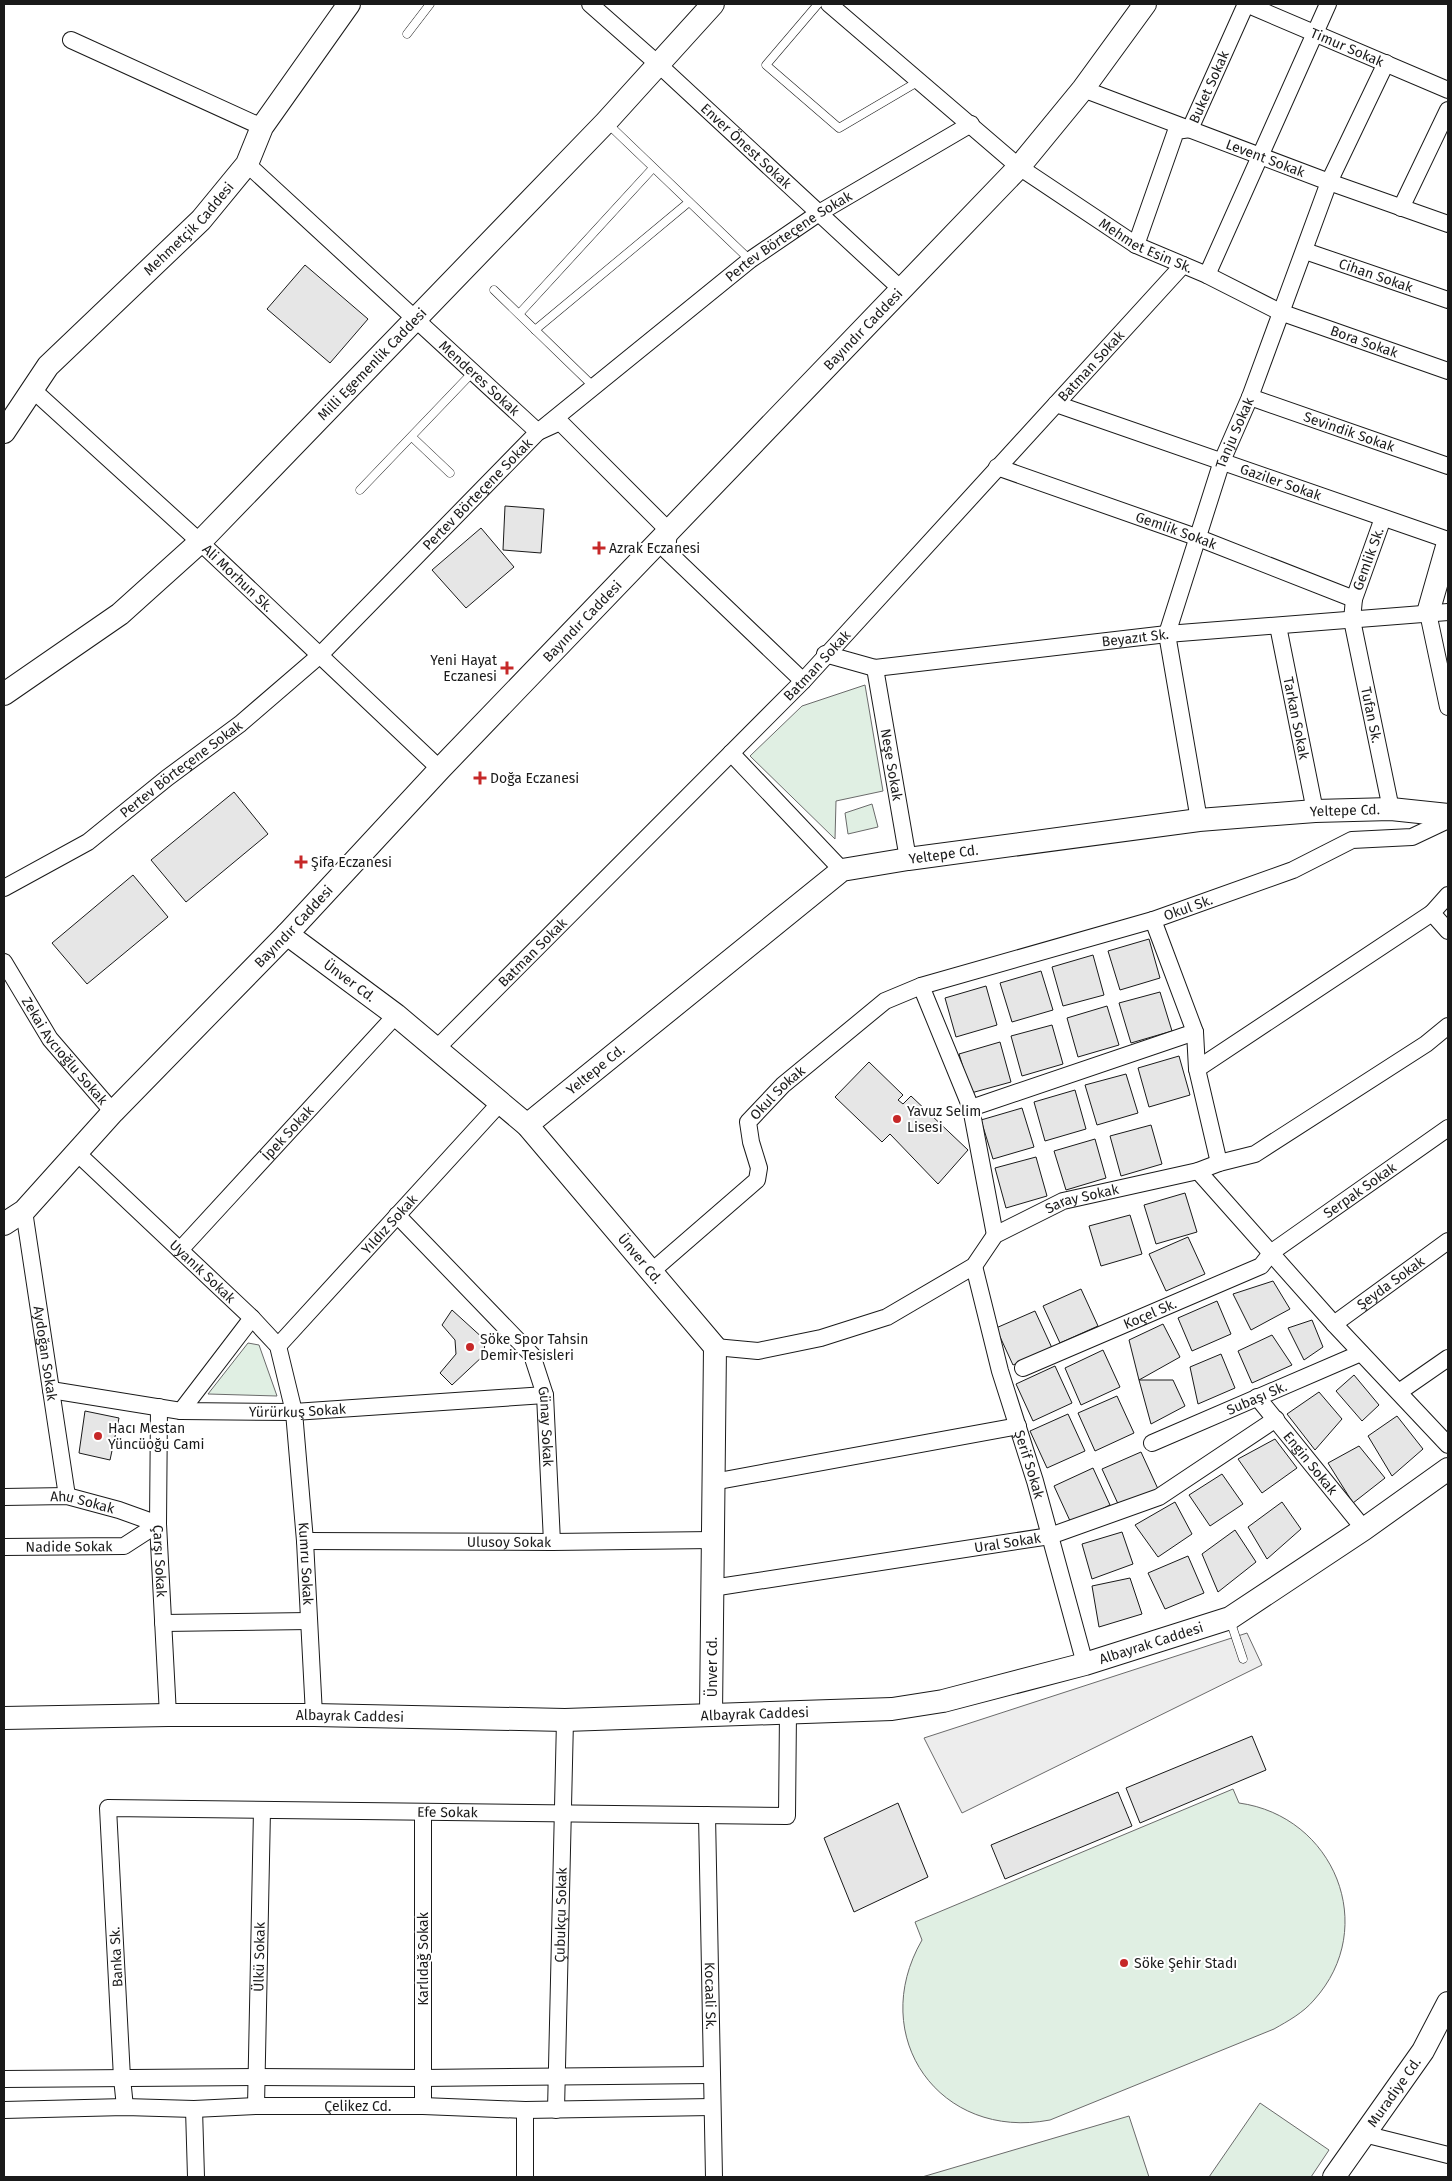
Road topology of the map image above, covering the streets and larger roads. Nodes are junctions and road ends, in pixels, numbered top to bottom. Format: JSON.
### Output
{"nodes":[{"id":1,"x":348,"y":4,"type":"edge"},
{"id":2,"x":590,"y":4,"type":"edge"},
{"id":3,"x":829,"y":4,"type":"edge"},
{"id":4,"x":1145,"y":4,"type":"edge"},
{"id":5,"x":1246,"y":4,"type":"edge"},
{"id":6,"x":1328,"y":4,"type":"edge"},
{"id":7,"x":707,"y":8,"type":"edge"},
{"id":8,"x":1316,"y":33,"type":"junction"},
{"id":9,"x":71,"y":40,"type":"dead end"},
{"id":10,"x":1386,"y":63,"type":"junction"},
{"id":11,"x":658,"y":64,"type":"junction"},
{"id":12,"x":1083,"y":89,"type":"junction"},
{"id":13,"x":1448,"y":90,"type":"edge"},
{"id":14,"x":1448,"y":110,"type":"edge"},
{"id":15,"x":971,"y":124,"type":"junction"},
{"id":16,"x":262,"y":128,"type":"junction"},
{"id":17,"x":1190,"y":129,"type":"junction"},
{"id":18,"x":1261,"y":156,"type":"junction"},
{"id":19,"x":247,"y":164,"type":"junction"},
{"id":20,"x":1018,"y":167,"type":"junction"},
{"id":21,"x":1329,"y":182,"type":"junction"},
{"id":22,"x":1401,"y":208,"type":"junction"},
{"id":23,"x":819,"y":213,"type":"junction"},
{"id":24,"x":1448,"y":224,"type":"edge"},
{"id":25,"x":1136,"y":245,"type":"junction"},
{"id":26,"x":1304,"y":251,"type":"junction"},
{"id":27,"x":1183,"y":265,"type":"junction"},
{"id":28,"x":1207,"y":275,"type":"junction"},
{"id":29,"x":901,"y":289,"type":"junction"},
{"id":30,"x":1448,"y":300,"type":"edge"},
{"id":31,"x":1280,"y":312,"type":"junction"},
{"id":32,"x":416,"y":319,"type":"junction"},
{"id":33,"x":1448,"y":371,"type":"edge"},
{"id":34,"x":33,"y":390,"type":"junction"},
{"id":35,"x":1250,"y":397,"type":"junction"},
{"id":36,"x":1056,"y":404,"type":"junction"},
{"id":37,"x":4,"y":432,"type":"edge"},
{"id":38,"x":538,"y":432,"type":"junction"},
{"id":39,"x":1222,"y":462,"type":"junction"},
{"id":40,"x":1448,"y":466,"type":"edge"},
{"id":41,"x":996,"y":467,"type":"junction"},
{"id":42,"x":1383,"y":518,"type":"junction"},
{"id":43,"x":670,"y":531,"type":"junction"},
{"id":44,"x":1196,"y":537,"type":"junction"},
{"id":45,"x":200,"y":542,"type":"junction"},
{"id":46,"x":1448,"y":542,"type":"edge"},
{"id":47,"x":1354,"y":599,"type":"junction"},
{"id":48,"x":1438,"y":613,"type":"edge"},
{"id":49,"x":1352,"y":620,"type":"junction"},
{"id":50,"x":1278,"y":626,"type":"junction"},
{"id":51,"x":1167,"y":634,"type":"junction"},
{"id":52,"x":825,"y":654,"type":"junction"},
{"id":53,"x":319,"y":656,"type":"junction"},
{"id":54,"x":875,"y":668,"type":"junction"},
{"id":55,"x":802,"y":681,"type":"junction"},
{"id":56,"x":4,"y":694,"type":"edge"},
{"id":57,"x":1448,"y":707,"type":"edge"},
{"id":58,"x":731,"y":753,"type":"junction"},
{"id":59,"x":440,"y":769,"type":"junction"},
{"id":60,"x":1391,"y":809,"type":"junction"},
{"id":61,"x":1315,"y":811,"type":"junction"},
{"id":62,"x":1448,"y":815,"type":"edge"},
{"id":63,"x":1199,"y":820,"type":"junction"},
{"id":64,"x":1448,"y":820,"type":"edge"},
{"id":65,"x":908,"y":859,"type":"junction"},
{"id":66,"x":842,"y":870,"type":"junction"},
{"id":67,"x":4,"y":888,"type":"edge"},
{"id":68,"x":1448,"y":895,"type":"edge"},
{"id":69,"x":1432,"y":914,"type":"junction"},
{"id":70,"x":1153,"y":920,"type":"junction"},
{"id":71,"x":1448,"y":931,"type":"edge"},
{"id":72,"x":287,"y":934,"type":"junction"},
{"id":73,"x":4,"y":962,"type":"edge"},
{"id":74,"x":921,"y":986,"type":"junction"},
{"id":75,"x":396,"y":1016,"type":"junction"},
{"id":76,"x":1448,"y":1026,"type":"edge"},
{"id":77,"x":1195,"y":1032,"type":"junction"},
{"id":78,"x":435,"y":1050,"type":"junction"},
{"id":79,"x":1197,"y":1069,"type":"junction"},
{"id":80,"x":500,"y":1103,"type":"junction"},
{"id":81,"x":971,"y":1108,"type":"junction"},
{"id":82,"x":113,"y":1112,"type":"junction"},
{"id":83,"x":527,"y":1125,"type":"junction"},
{"id":84,"x":1448,"y":1128,"type":"edge"},
{"id":85,"x":76,"y":1152,"type":"junction"},
{"id":86,"x":1219,"y":1163,"type":"junction"},
{"id":87,"x":1198,"y":1172,"type":"junction"},
{"id":88,"x":24,"y":1211,"type":"junction"},
{"id":89,"x":397,"y":1215,"type":"junction"},
{"id":90,"x":4,"y":1224,"type":"edge"},
{"id":91,"x":995,"y":1235,"type":"junction"},
{"id":92,"x":1448,"y":1241,"type":"edge"},
{"id":93,"x":180,"y":1250,"type":"junction"},
{"id":94,"x":1272,"y":1252,"type":"junction"},
{"id":95,"x":974,"y":1266,"type":"junction"},
{"id":96,"x":652,"y":1271,"type":"junction"},
{"id":97,"x":252,"y":1318,"type":"junction"},
{"id":98,"x":1334,"y":1324,"type":"junction"},
{"id":99,"x":278,"y":1346,"type":"junction"},
{"id":100,"x":715,"y":1347,"type":"junction"},
{"id":101,"x":1361,"y":1353,"type":"junction"},
{"id":102,"x":1448,"y":1358,"type":"edge"},
{"id":103,"x":1022,"y":1368,"type":"dead end"},
{"id":104,"x":51,"y":1390,"type":"junction"},
{"id":105,"x":1399,"y":1392,"type":"junction"},
{"id":106,"x":545,"y":1395,"type":"junction"},
{"id":107,"x":1257,"y":1397,"type":"junction"},
{"id":108,"x":159,"y":1407,"type":"junction"},
{"id":109,"x":180,"y":1411,"type":"junction"},
{"id":110,"x":294,"y":1412,"type":"junction"},
{"id":111,"x":1276,"y":1419,"type":"junction"},
{"id":112,"x":1018,"y":1426,"type":"junction"},
{"id":113,"x":1152,"y":1443,"type":"dead end"},
{"id":114,"x":1448,"y":1446,"type":"edge"},
{"id":115,"x":1448,"y":1469,"type":"edge"},
{"id":116,"x":713,"y":1482,"type":"junction"},
{"id":117,"x":67,"y":1496,"type":"junction"},
{"id":118,"x":4,"y":1497,"type":"edge"},
{"id":119,"x":158,"y":1524,"type":"junction"},
{"id":120,"x":1364,"y":1529,"type":"junction"},
{"id":121,"x":1050,"y":1536,"type":"junction"},
{"id":122,"x":712,"y":1540,"type":"junction"},
{"id":123,"x":305,"y":1541,"type":"junction"},
{"id":124,"x":552,"y":1542,"type":"junction"},
{"id":125,"x":4,"y":1547,"type":"edge"},
{"id":126,"x":712,"y":1588,"type":"junction"},
{"id":127,"x":309,"y":1621,"type":"junction"},
{"id":128,"x":163,"y":1623,"type":"junction"},
{"id":129,"x":1085,"y":1664,"type":"junction"},
{"id":130,"x":788,"y":1712,"type":"junction"},
{"id":131,"x":711,"y":1714,"type":"junction"},
{"id":132,"x":168,"y":1715,"type":"junction"},
{"id":133,"x":314,"y":1715,"type":"junction"},
{"id":134,"x":4,"y":1718,"type":"edge"},
{"id":135,"x":565,"y":1720,"type":"junction"},
{"id":136,"x":108,"y":1808,"type":"joint"},
{"id":137,"x":262,"y":1810,"type":"junction"},
{"id":138,"x":423,"y":1812,"type":"junction"},
{"id":139,"x":563,"y":1814,"type":"junction"},
{"id":140,"x":708,"y":1815,"type":"junction"},
{"id":141,"x":1448,"y":2003,"type":"edge"},
{"id":142,"x":711,"y":2075,"type":"junction"},
{"id":143,"x":557,"y":2076,"type":"junction"},
{"id":144,"x":256,"y":2077,"type":"junction"},
{"id":145,"x":122,"y":2078,"type":"junction"},
{"id":146,"x":423,"y":2078,"type":"junction"},
{"id":147,"x":4,"y":2079,"type":"edge"},
{"id":148,"x":256,"y":2106,"type":"junction"},
{"id":149,"x":423,"y":2106,"type":"junction"},
{"id":150,"x":125,"y":2107,"type":"junction"},
{"id":151,"x":712,"y":2107,"type":"junction"},
{"id":152,"x":194,"y":2109,"type":"junction"},
{"id":153,"x":4,"y":2110,"type":"edge"},
{"id":154,"x":525,"y":2110,"type":"junction"},
{"id":155,"x":556,"y":2110,"type":"junction"},
{"id":156,"x":1364,"y":2134,"type":"junction"},
{"id":157,"x":1448,"y":2155,"type":"edge"},
{"id":158,"x":196,"y":2177,"type":"edge"},
{"id":159,"x":525,"y":2177,"type":"edge"},
{"id":160,"x":714,"y":2177,"type":"edge"},
{"id":161,"x":1334,"y":2177,"type":"edge"}],
"edges":[{"from":1,"to":16,"type":"street","name":"Mehmetçik Caddesi"},
{"from":2,"to":11,"type":"street","name":"Enver Önest Sokak"},
{"from":3,"to":15,"type":"street","name":"Mehmet Esin Sk."},
{"from":4,"to":12,"type":"street","name":"Bayındır Caddesi"},
{"from":5,"to":8,"type":"street","name":"Timur Sokak"},
{"from":5,"to":17,"type":"street","name":"Buket Sokak"},
{"from":6,"to":8,"type":"street"},
{"from":7,"to":11,"type":"street","name":"Milli Egemenlik Caddesi"},
{"from":8,"to":10,"type":"street","name":"Timur Sokak"},
{"from":8,"to":18,"type":"street"},
{"from":9,"to":16,"type":"street"},
{"from":10,"to":13,"type":"street","name":"Timur Sokak"},
{"from":10,"to":21,"type":"street","name":"Tanju Sokak"},
{"from":11,"to":23,"type":"street","name":"Enver Önest Sokak"},
{"from":11,"to":32,"type":"street","name":"Milli Egemenlik Caddesi"},
{"from":12,"to":17,"type":"street","name":"Levent Sokak"},
{"from":12,"to":20,"type":"street","name":"Bayındır Caddesi"},
{"from":14,"to":22,"type":"street"},
{"from":15,"to":20,"type":"street","name":"Mehmet Esin Sk."},
{"from":15,"to":23,"type":"street","name":"Pertev Börteçene Sokak"},
{"from":16,"to":19,"type":"street","name":"Mehmetçik Caddesi"},
{"from":17,"to":18,"type":"street","name":"Levent Sokak"},
{"from":17,"to":25,"type":"street","name":"Buket Sokak"},
{"from":18,"to":21,"type":"street","name":"Levent Sokak"},
{"from":18,"to":28,"type":"street"},
{"from":19,"to":32,"type":"street","name":"Menderes Sokak"},
{"from":19,"to":34,"type":"street","name":"Mehmetçik Caddesi"},
{"from":20,"to":25,"type":"street","name":"Mehmet Esin Sk."},
{"from":20,"to":29,"type":"street","name":"Bayındır Caddesi"},
{"from":21,"to":22,"type":"street","name":"Levent Sokak"},
{"from":21,"to":26,"type":"street","name":"Tanju Sokak"},
{"from":22,"to":24,"type":"street","name":"Levent Sokak"},
{"from":23,"to":29,"type":"street","name":"Enver Önest Sokak"},
{"from":23,"to":38,"type":"street","name":"Pertev Börteçene Sokak"},
{"from":25,"to":27,"type":"street","name":"Mehmet Esin Sk."},
{"from":26,"to":30,"type":"street","name":"Cihan Sokak"},
{"from":26,"to":31,"type":"street","name":"Tanju Sokak"},
{"from":27,"to":28,"type":"street","name":"Mehmet Esin Sk."},
{"from":27,"to":36,"type":"street","name":"Batman Sokak"},
{"from":28,"to":31,"type":"street","name":"Mehmet Esin Sk."},
{"from":29,"to":43,"type":"street","name":"Bayındır Caddesi"},
{"from":31,"to":33,"type":"street","name":"Bora Sokak"},
{"from":31,"to":35,"type":"street","name":"Tanju Sokak"},
{"from":32,"to":38,"type":"street","name":"Menderes Sokak"},
{"from":32,"to":45,"type":"street","name":"Milli Egemenlik Caddesi"},
{"from":34,"to":37,"type":"street","name":"Mehmetçik Caddesi"},
{"from":34,"to":45,"type":"street","name":"Ali Morhun Sk."},
{"from":35,"to":39,"type":"street","name":"Tanju Sokak"},
{"from":35,"to":40,"type":"street","name":"Sevindik Sokak"},
{"from":36,"to":39,"type":"street","name":"Gaziler Sokak"},
{"from":36,"to":41,"type":"street","name":"Batman Sokak"},
{"from":38,"to":43,"type":"street"},
{"from":38,"to":53,"type":"street","name":"Pertev Börteçene Sokak"},
{"from":39,"to":42,"type":"street","name":"Gaziler Sokak"},
{"from":39,"to":44,"type":"street","name":"Tanju Sokak"},
{"from":41,"to":44,"type":"street","name":"Gemlik Sokak"},
{"from":41,"to":52,"type":"street","name":"Batman Sokak"},
{"from":42,"to":46,"type":"street","name":"Gaziler Sokak"},
{"from":42,"to":47,"type":"street","name":"Gemlik Sk."},
{"from":43,"to":55,"type":"street"},
{"from":43,"to":59,"type":"street","name":"Bayındır Caddesi"},
{"from":44,"to":47,"type":"street","name":"Gemlik Sokak"},
{"from":44,"to":51,"type":"street","name":"Tanju Sokak"},
{"from":45,"to":53,"type":"street","name":"Ali Morhun Sk."},
{"from":45,"to":56,"type":"street","name":"Milli Egemenlik Caddesi"},
{"from":46,"to":48,"type":"street"},
{"from":47,"to":49,"type":"street","name":"Gemlik Sk."},
{"from":48,"to":49,"type":"street","name":"Beyazıt Sk."},
{"from":48,"to":57,"type":"street"},
{"from":49,"to":50,"type":"street","name":"Beyazıt Sk."},
{"from":49,"to":60,"type":"street","name":"Tufan Sk."},
{"from":50,"to":51,"type":"street","name":"Beyazıt Sk."},
{"from":50,"to":61,"type":"street","name":"Tarkan Sokak"},
{"from":51,"to":54,"type":"street","name":"Beyazıt Sk."},
{"from":51,"to":63,"type":"street","name":"Tanju Sokak"},
{"from":52,"to":54,"type":"street","name":"Beyazıt Sk."},
{"from":52,"to":55,"type":"street","name":"Batman Sokak"},
{"from":53,"to":59,"type":"street","name":"Ali Morhun Sk."},
{"from":53,"to":67,"type":"street","name":"Pertev Börteçene Sokak"},
{"from":54,"to":65,"type":"street","name":"Neşe Sokak"},
{"from":55,"to":58,"type":"street","name":"Batman Sokak"},
{"from":58,"to":66,"type":"street"},
{"from":58,"to":78,"type":"street","name":"Batman Sokak"},
{"from":59,"to":72,"type":"street","name":"Bayındır Caddesi"},
{"from":60,"to":61,"type":"street","name":"Yeltepe Cd."},
{"from":60,"to":62,"type":"street","name":"Yeltepe Cd."},
{"from":61,"to":63,"type":"street","name":"Yeltepe Cd."},
{"from":63,"to":65,"type":"street","name":"Yeltepe Cd."},
{"from":64,"to":70,"type":"street","name":"Okul Sk."},
{"from":65,"to":66,"type":"street","name":"Yeltepe Cd."},
{"from":66,"to":83,"type":"street","name":"Yeltepe Cd."},
{"from":68,"to":69,"type":"street"},
{"from":69,"to":71,"type":"street"},
{"from":69,"to":79,"type":"street"},
{"from":70,"to":74,"type":"street","name":"Okul Sk."},
{"from":70,"to":77,"type":"street"},
{"from":72,"to":75,"type":"street","name":"Ünver Cd."},
{"from":72,"to":82,"type":"street","name":"Bayındır Caddesi"},
{"from":73,"to":82,"type":"street","name":"Zekai Avcıoğlu Sokak"},
{"from":74,"to":81,"type":"street"},
{"from":74,"to":96,"type":"street","name":"Okul Sokak"},
{"from":75,"to":78,"type":"street","name":"Ünver Cd."},
{"from":75,"to":93,"type":"street","name":"İpek Sokak"},
{"from":76,"to":86,"type":"street","name":"Saray Sokak"},
{"from":77,"to":79,"type":"street"},
{"from":77,"to":81,"type":"street"},
{"from":78,"to":80,"type":"street","name":"Ünver Cd."},
{"from":79,"to":86,"type":"street"},
{"from":80,"to":83,"type":"street","name":"Ünver Cd."},
{"from":80,"to":89,"type":"street","name":"Yıldız Sokak"},
{"from":81,"to":91,"type":"street"},
{"from":82,"to":85,"type":"street","name":"Bayındır Caddesi"},
{"from":83,"to":96,"type":"street","name":"Ünver Cd."},
{"from":84,"to":94,"type":"street","name":"Serpak Sokak"},
{"from":85,"to":88,"type":"street","name":"Bayındır Caddesi"},
{"from":85,"to":93,"type":"street","name":"Uyanık Sokak"},
{"from":86,"to":87,"type":"street","name":"Saray Sokak"},
{"from":87,"to":91,"type":"street","name":"Saray Sokak"},
{"from":87,"to":94,"type":"street"},
{"from":88,"to":90,"type":"street","name":"Bayındır Caddesi"},
{"from":88,"to":104,"type":"street","name":"Aydoğan Sokak"},
{"from":89,"to":99,"type":"street","name":"Yıldız Sokak"},
{"from":89,"to":106,"type":"street","name":"Günay Sokak"},
{"from":91,"to":95,"type":"street","name":"Saray Sokak"},
{"from":92,"to":98,"type":"street","name":"Şeyda Sokak"},
{"from":93,"to":97,"type":"street","name":"Uyanık Sokak"},
{"from":94,"to":98,"type":"street"},
{"from":94,"to":103,"type":"street","name":"Koçel Sk."},
{"from":95,"to":100,"type":"street","name":"Saray Sokak"},
{"from":95,"to":112,"type":"street","name":"Şerif Sokak"},
{"from":96,"to":100,"type":"street","name":"Ünver Cd."},
{"from":97,"to":99,"type":"street","name":"Uyanık Sokak"},
{"from":97,"to":109,"type":"street"},
{"from":98,"to":101,"type":"street"},
{"from":99,"to":110,"type":"street","name":"Uyanık Sokak"},
{"from":100,"to":116,"type":"street","name":"Ünver Cd."},
{"from":101,"to":105,"type":"street"},
{"from":101,"to":107,"type":"street","name":"Subaşı Sk."},
{"from":102,"to":105,"type":"street"},
{"from":104,"to":108,"type":"street","name":"Yürürkuş Sokak"},
{"from":104,"to":117,"type":"street","name":"Aydoğan Sokak"},
{"from":105,"to":114,"type":"street"},
{"from":106,"to":110,"type":"street","name":"Yürürkuş Sokak"},
{"from":106,"to":124,"type":"street","name":"Günay Sokak"},
{"from":107,"to":111,"type":"street","name":"Engin Sokak"},
{"from":107,"to":113,"type":"street","name":"Subaşı Sk."},
{"from":108,"to":109,"type":"street","name":"Yürürkuş Sokak"},
{"from":108,"to":119,"type":"street","name":"Çarşı Sokak"},
{"from":109,"to":110,"type":"street","name":"Yürürkuş Sokak"},
{"from":110,"to":123,"type":"street","name":"Kumru Sokak"},
{"from":111,"to":120,"type":"street","name":"Engin Sokak"},
{"from":111,"to":121,"type":"street","name":"Ural Sokak"},
{"from":112,"to":116,"type":"street"},
{"from":112,"to":121,"type":"street","name":"Şerif Sokak"},
{"from":115,"to":120,"type":"street","name":"Albayrak Caddesi"},
{"from":116,"to":122,"type":"street","name":"Ünver Cd."},
{"from":117,"to":118,"type":"street","name":"Ahu Sokak"},
{"from":117,"to":119,"type":"street","name":"Ahu Sokak"},
{"from":119,"to":125,"type":"street","name":"Nadide Sokak"},
{"from":119,"to":128,"type":"street","name":"Çarşı Sokak"},
{"from":120,"to":129,"type":"street","name":"Albayrak Caddesi"},
{"from":121,"to":126,"type":"street","name":"Ural Sokak"},
{"from":121,"to":129,"type":"street","name":"Şerif Sokak"},
{"from":122,"to":124,"type":"street","name":"Ulusoy Sokak"},
{"from":122,"to":126,"type":"street","name":"Ünver Cd."},
{"from":123,"to":124,"type":"street","name":"Ulusoy Sokak"},
{"from":123,"to":127,"type":"street","name":"Kumru Sokak"},
{"from":126,"to":131,"type":"street","name":"Ünver Cd."},
{"from":127,"to":128,"type":"street"},
{"from":127,"to":133,"type":"street","name":"Kumru Sokak"},
{"from":128,"to":132,"type":"street","name":"Çarşı Sokak"},
{"from":129,"to":130,"type":"street","name":"Albayrak Caddesi"},
{"from":130,"to":131,"type":"street","name":"Albayrak Caddesi"},
{"from":130,"to":140,"type":"street","name":"Efe Sokak"},
{"from":131,"to":135,"type":"street","name":"Albayrak Caddesi"},
{"from":132,"to":133,"type":"street","name":"Albayrak Caddesi"},
{"from":132,"to":134,"type":"street","name":"Albayrak Caddesi"},
{"from":133,"to":135,"type":"street","name":"Albayrak Caddesi"},
{"from":135,"to":139,"type":"street","name":"Çubukçu Sokak"},
{"from":136,"to":137,"type":"street","name":"Efe Sokak"},
{"from":136,"to":145,"type":"street","name":"Banka Sk."},
{"from":137,"to":138,"type":"street","name":"Efe Sokak"},
{"from":137,"to":144,"type":"street","name":"Ülkü Sokak"},
{"from":138,"to":139,"type":"street","name":"Efe Sokak"},
{"from":138,"to":146,"type":"street","name":"Karlıdağ Sokak"},
{"from":139,"to":140,"type":"street","name":"Efe Sokak"},
{"from":139,"to":143,"type":"street","name":"Çubukçu Sokak"},
{"from":140,"to":142,"type":"street","name":"Kocaali Sk."},
{"from":141,"to":156,"type":"street","name":"Muradiye Cd."},
{"from":142,"to":143,"type":"street"},
{"from":142,"to":151,"type":"street","name":"Kocaali Sk."},
{"from":143,"to":146,"type":"street"},
{"from":143,"to":155,"type":"street","name":"Çubukçu Sokak"},
{"from":144,"to":145,"type":"street"},
{"from":144,"to":146,"type":"street"},
{"from":144,"to":148,"type":"street","name":"Ülkü Sokak"},
{"from":145,"to":147,"type":"street"},
{"from":145,"to":150,"type":"street","name":"Banka Sk."},
{"from":146,"to":149,"type":"street","name":"Karlıdağ Sokak"},
{"from":148,"to":149,"type":"street","name":"Çelikez Cd."},
{"from":148,"to":152,"type":"street","name":"Çelikez Cd."},
{"from":149,"to":154,"type":"street","name":"Çelikez Cd."},
{"from":150,"to":152,"type":"street","name":"Çelikez Cd."},
{"from":150,"to":153,"type":"street","name":"Çelikez Cd."},
{"from":151,"to":155,"type":"street","name":"Çelikez Cd."},
{"from":151,"to":160,"type":"street","name":"Kocaali Sk."},
{"from":152,"to":158,"type":"street"},
{"from":154,"to":155,"type":"street","name":"Çelikez Cd."},
{"from":154,"to":159,"type":"street"},
{"from":156,"to":157,"type":"street"},
{"from":156,"to":161,"type":"street","name":"Muradiye Cd."}]}
